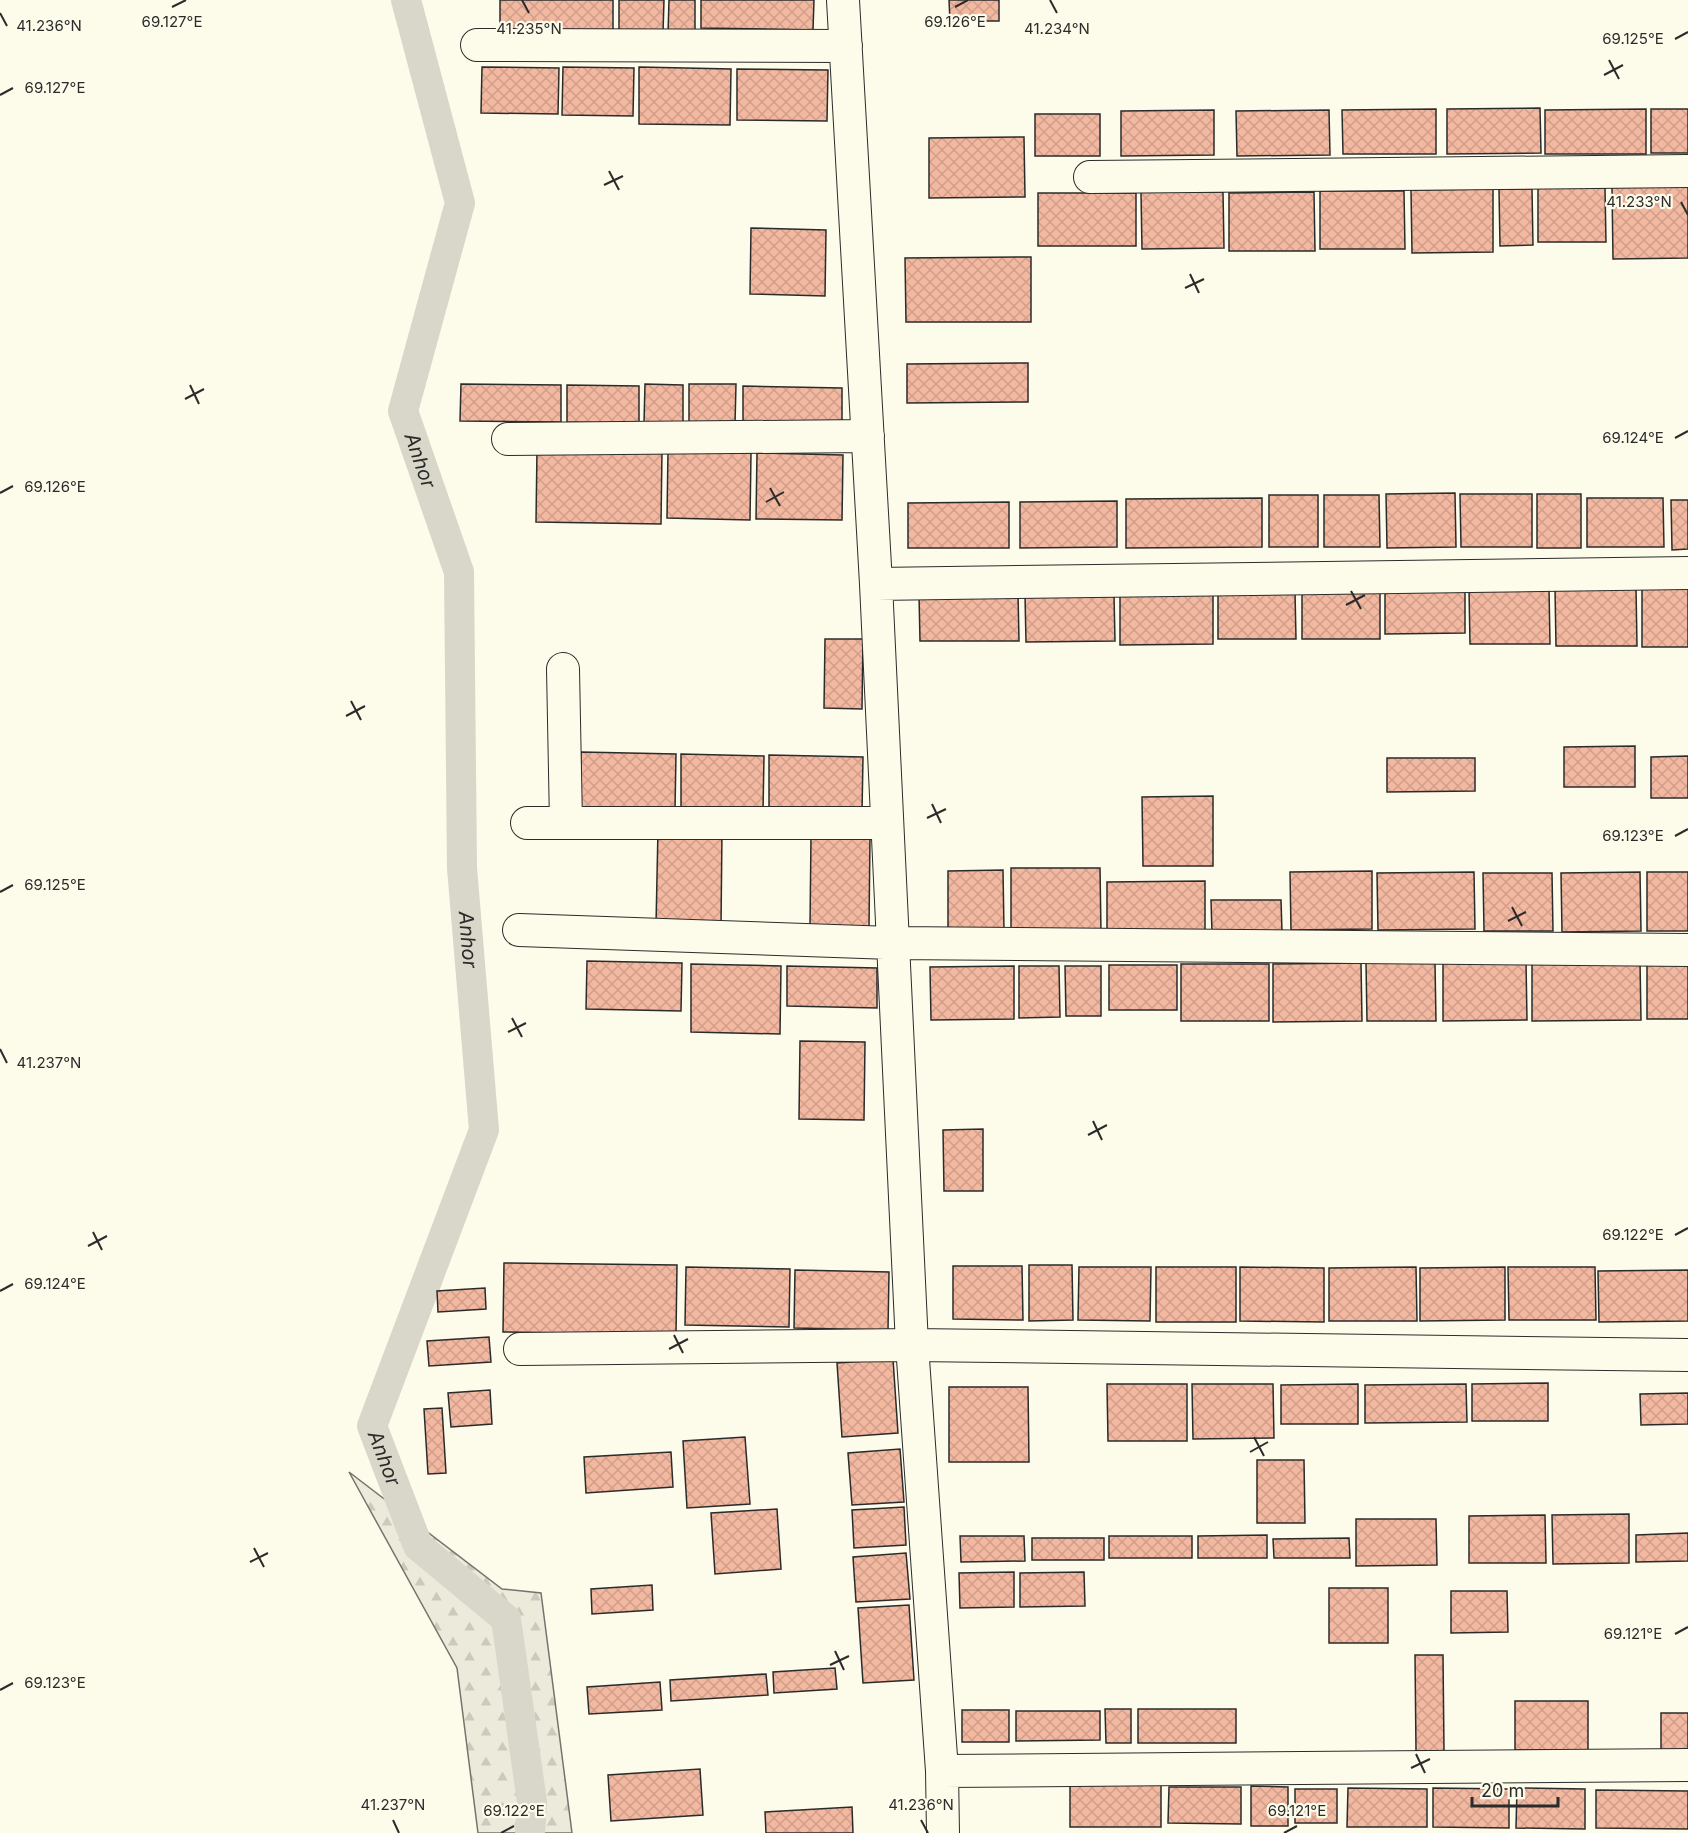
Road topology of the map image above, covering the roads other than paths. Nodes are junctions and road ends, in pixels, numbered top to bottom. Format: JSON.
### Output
{"nodes":[{"id":1,"x":843,"y":0,"type":"edge"},
{"id":2,"x":477,"y":45,"type":"dead end"},
{"id":3,"x":846,"y":46,"type":"junction"},
{"id":4,"x":1688,"y":171,"type":"edge"},
{"id":5,"x":1090,"y":177,"type":"dead end"},
{"id":6,"x":868,"y":436,"type":"junction"},
{"id":7,"x":508,"y":439,"type":"dead end"},
{"id":8,"x":1688,"y":573,"type":"edge"},
{"id":9,"x":876,"y":584,"type":"junction"},
{"id":10,"x":563,"y":669,"type":"dead end"},
{"id":11,"x":527,"y":823,"type":"dead end"},
{"id":12,"x":887,"y":823,"type":"junction"},
{"id":13,"x":566,"y":824,"type":"junction"},
{"id":14,"x":519,"y":930,"type":"dead end"},
{"id":15,"x":892,"y":944,"type":"junction"},
{"id":16,"x":1688,"y":950,"type":"edge"},
{"id":17,"x":912,"y":1345,"type":"junction"},
{"id":18,"x":520,"y":1349,"type":"dead end"},
{"id":19,"x":1688,"y":1355,"type":"edge"},
{"id":20,"x":1688,"y":1765,"type":"edge"},
{"id":21,"x":942,"y":1771,"type":"junction"},
{"id":22,"x":943,"y":1833,"type":"edge"}],
"edges":[{"from":1,"to":3,"type":"street"},
{"from":2,"to":3,"type":"street"},
{"from":3,"to":6,"type":"street"},
{"from":4,"to":5,"type":"street"},
{"from":6,"to":7,"type":"street"},
{"from":6,"to":9,"type":"street"},
{"from":8,"to":9,"type":"street"},
{"from":9,"to":12,"type":"street"},
{"from":10,"to":13,"type":"street"},
{"from":11,"to":13,"type":"street"},
{"from":12,"to":13,"type":"street"},
{"from":12,"to":15,"type":"street"},
{"from":14,"to":15,"type":"street"},
{"from":15,"to":16,"type":"street"},
{"from":15,"to":17,"type":"street"},
{"from":17,"to":18,"type":"street"},
{"from":17,"to":19,"type":"street"},
{"from":17,"to":21,"type":"street"},
{"from":20,"to":21,"type":"street"},
{"from":21,"to":22,"type":"street"}]}
